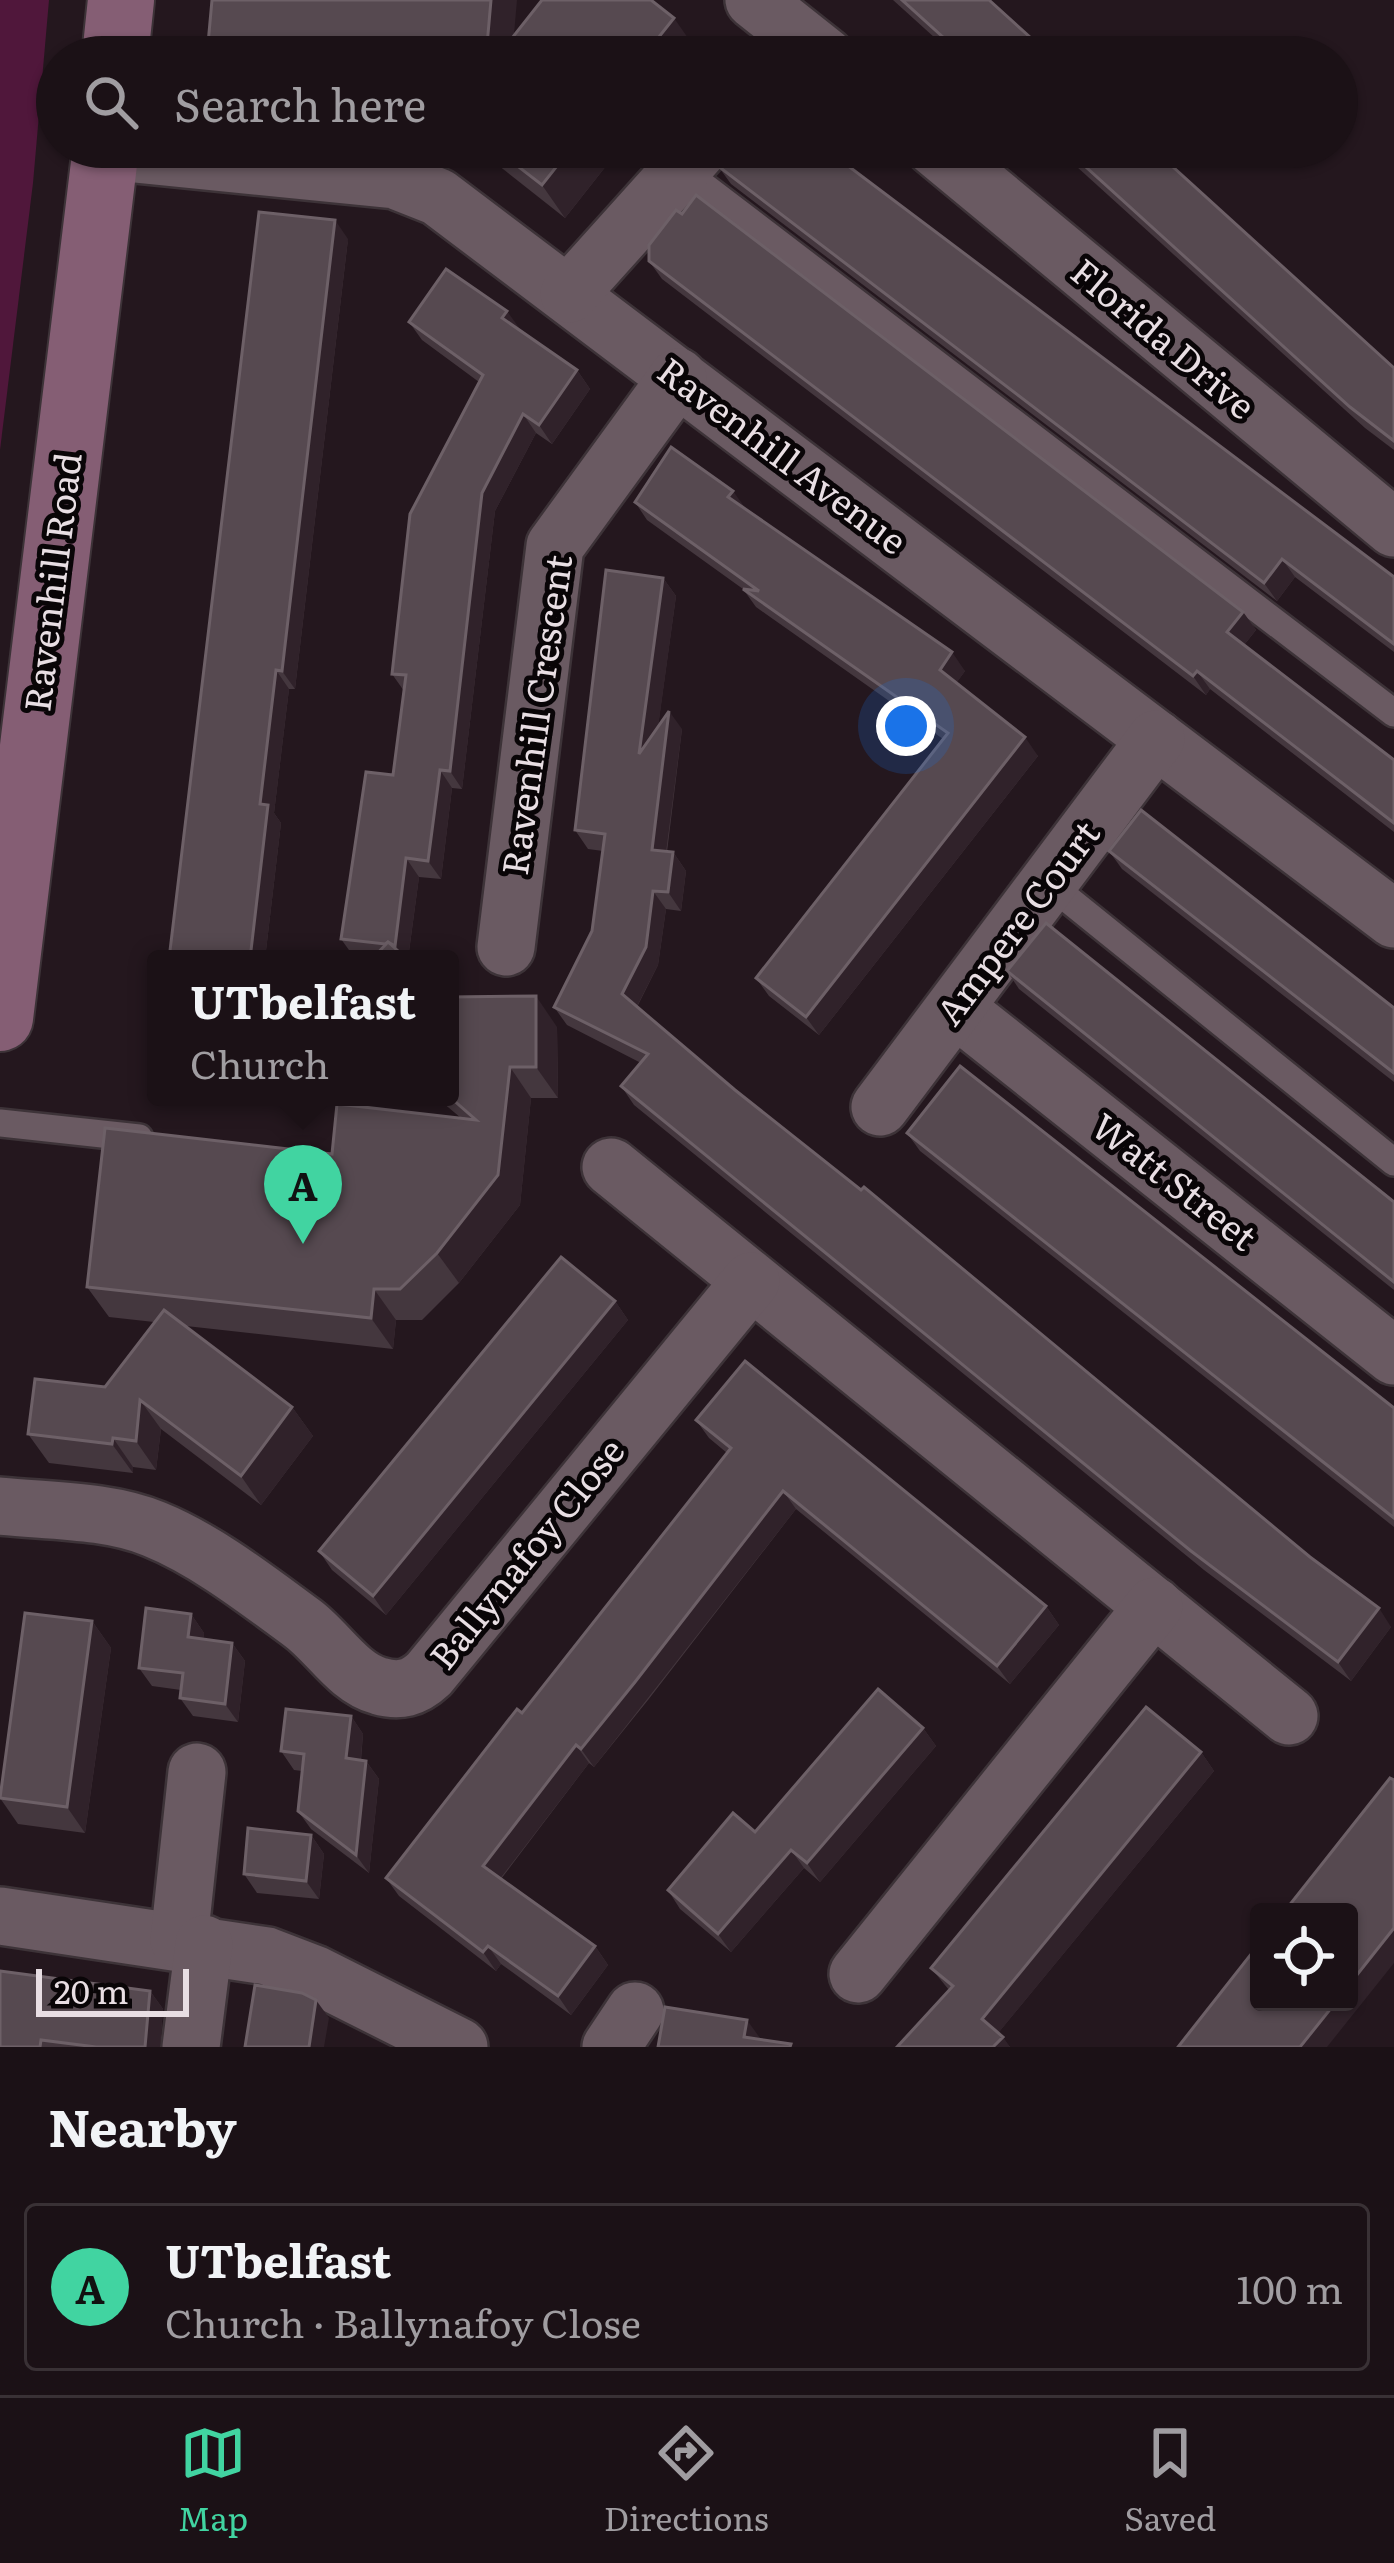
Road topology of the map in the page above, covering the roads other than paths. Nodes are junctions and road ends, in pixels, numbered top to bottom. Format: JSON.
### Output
{"nodes":[{"id":1,"x":121,"y":0,"type":"edge"},
{"id":2,"x":754,"y":0,"type":"edge"},
{"id":3,"x":117,"y":36,"type":"edge"},
{"id":4,"x":808,"y":36,"type":"edge"},
{"id":5,"x":102,"y":168,"type":"edge"},
{"id":6,"x":283,"y":168,"type":"edge"},
{"id":7,"x":682,"y":168,"type":"edge"},
{"id":8,"x":704,"y":168,"type":"edge"},
{"id":9,"x":959,"y":168,"type":"edge"},
{"id":10,"x":569,"y":294,"type":"junction"},
{"id":11,"x":678,"y":377,"type":"junction"},
{"id":12,"x":1394,"y":528,"type":"edge"},
{"id":13,"x":1394,"y":713,"type":"edge"},
{"id":14,"x":1156,"y":740,"type":"junction"},
{"id":15,"x":9,"y":875,"type":"edge"},
{"id":16,"x":1048,"y":883,"type":"junction"},
{"id":17,"x":1394,"y":919,"type":"edge"},
{"id":18,"x":506,"y":947,"type":"dead end"},
{"id":19,"x":955,"y":1008,"type":"junction"},
{"id":20,"x":0,"y":1018,"type":"edge"},
{"id":21,"x":880,"y":1107,"type":"dead end"},
{"id":22,"x":0,"y":1123,"type":"edge"},
{"id":23,"x":170,"y":1142,"type":"edge"},
{"id":24,"x":1394,"y":1162,"type":"edge"},
{"id":25,"x":610,"y":1166,"type":"dead end"},
{"id":26,"x":751,"y":1281,"type":"junction"},
{"id":27,"x":1394,"y":1356,"type":"edge"},
{"id":28,"x":0,"y":1506,"type":"edge"},
{"id":29,"x":1154,"y":1606,"type":"junction"},
{"id":30,"x":1289,"y":1716,"type":"dead end"},
{"id":31,"x":197,"y":1772,"type":"dead end"},
{"id":32,"x":0,"y":1916,"type":"edge"},
{"id":33,"x":191,"y":1942,"type":"junction"},
{"id":34,"x":858,"y":1974,"type":"dead end"},
{"id":35,"x":190,"y":2047,"type":"edge"},
{"id":36,"x":459,"y":2047,"type":"edge"}],
"edges":[{"from":1,"to":3,"type":"main road"},
{"from":2,"to":4,"type":"street"},
{"from":5,"to":15,"type":"main road","name":"Ravenhill Road"},
{"from":6,"to":10,"type":"street","name":"Ravenhill Avenue"},
{"from":7,"to":10,"type":"street"},
{"from":8,"to":13,"type":"lane"},
{"from":9,"to":12,"type":"street","name":"Florida Drive"},
{"from":10,"to":11,"type":"street","name":"Ravenhill Avenue"},
{"from":11,"to":14,"type":"street","name":"Ravenhill Avenue"},
{"from":11,"to":18,"type":"street","name":"Ravenhill Crescent"},
{"from":14,"to":16,"type":"street","name":"Ampere Court"},
{"from":14,"to":17,"type":"street","name":"Ravenhill Avenue"},
{"from":15,"to":20,"type":"main road","name":"Ravenhill Road"},
{"from":16,"to":19,"type":"street","name":"Ampere Court"},
{"from":16,"to":24,"type":"lane"},
{"from":19,"to":21,"type":"street","name":"Ampere Court"},
{"from":19,"to":27,"type":"street","name":"Watt Street"},
{"from":22,"to":23,"type":"lane"},
{"from":25,"to":26,"type":"street"},
{"from":26,"to":28,"type":"street","name":"Ballynafoy Close"},
{"from":26,"to":29,"type":"street"},
{"from":29,"to":30,"type":"street"},
{"from":29,"to":34,"type":"street"},
{"from":31,"to":33,"type":"street"},
{"from":32,"to":33,"type":"street"},
{"from":33,"to":35,"type":"street"},
{"from":33,"to":36,"type":"street"}]}
